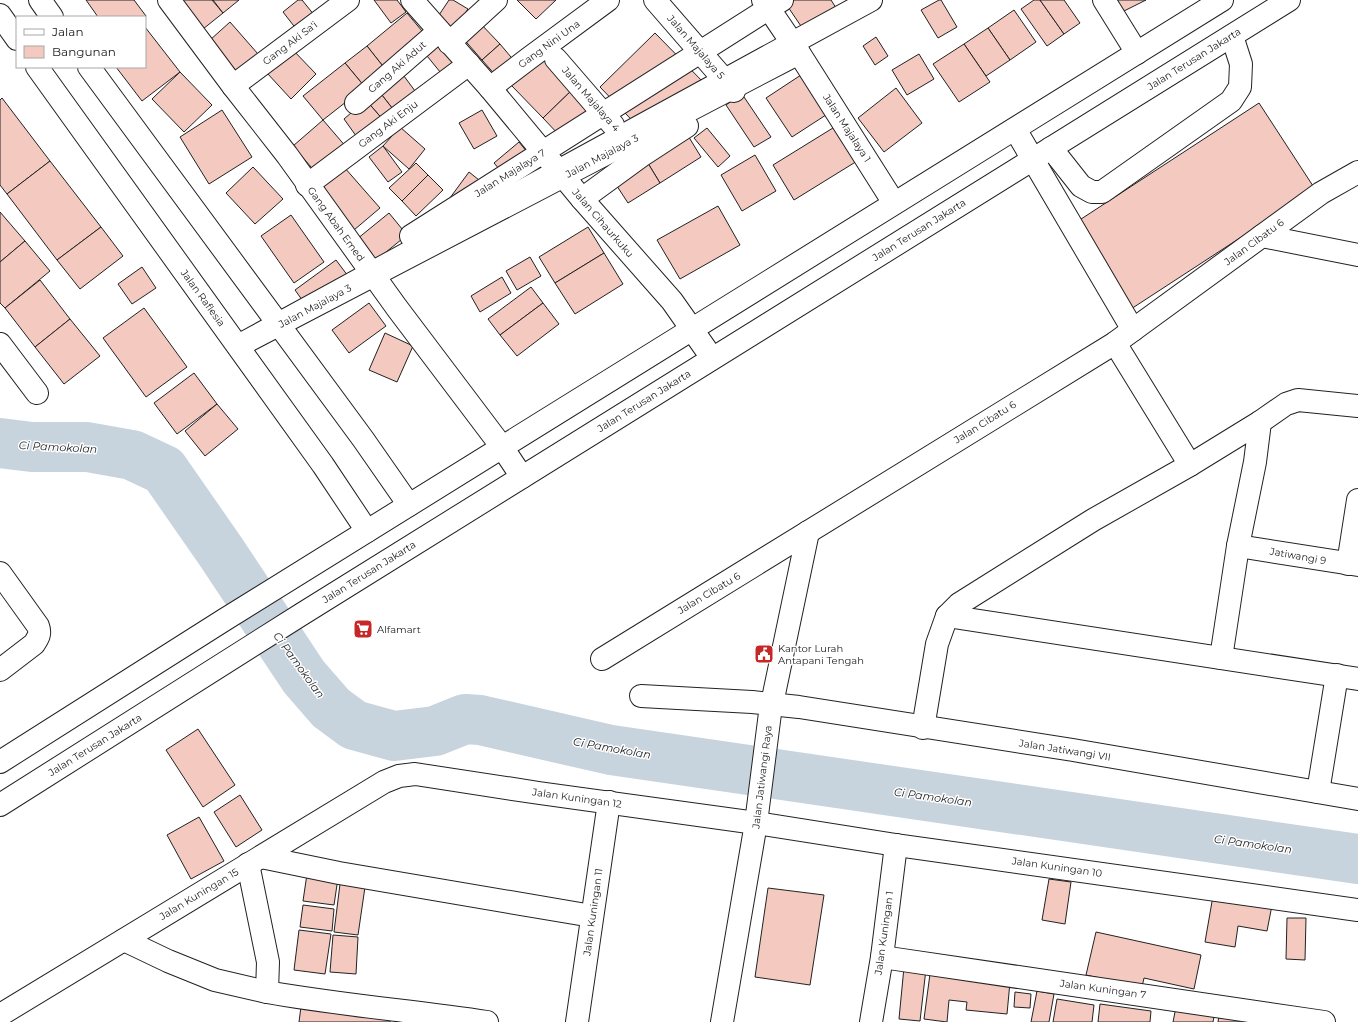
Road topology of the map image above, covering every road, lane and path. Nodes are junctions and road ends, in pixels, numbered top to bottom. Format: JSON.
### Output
{"nodes":[{"id":1,"x":40,"y":0,"type":"edge"},
{"id":2,"x":169,"y":0,"type":"edge"},
{"id":3,"x":348,"y":0,"type":"edge"},
{"id":4,"x":412,"y":0,"type":"edge"},
{"id":5,"x":496,"y":0,"type":"edge"},
{"id":6,"x":608,"y":0,"type":"edge"},
{"id":7,"x":655,"y":0,"type":"edge"},
{"id":8,"x":763,"y":0,"type":"edge"},
{"id":9,"x":782,"y":0,"type":"edge"},
{"id":10,"x":871,"y":0,"type":"edge"},
{"id":11,"x":1104,"y":0,"type":"edge"},
{"id":12,"x":1222,"y":0,"type":"edge"},
{"id":13,"x":1289,"y":0,"type":"edge"},
{"id":14,"x":0,"y":16,"type":"edge"},
{"id":15,"x":51,"y":16,"type":"edge"},
{"id":16,"x":1232,"y":36,"type":"junction"},
{"id":17,"x":444,"y":37,"type":"junction"},
{"id":18,"x":16,"y":38,"type":"edge"},
{"id":19,"x":799,"y":53,"type":"junction"},
{"id":20,"x":1137,"y":53,"type":"junction"},
{"id":21,"x":556,"y":59,"type":"dead end"},
{"id":22,"x":469,"y":64,"type":"junction"},
{"id":23,"x":38,"y":68,"type":"edge"},
{"id":24,"x":90,"y":68,"type":"edge"},
{"id":25,"x":233,"y":86,"type":"junction"},
{"id":26,"x":490,"y":88,"type":"junction"},
{"id":27,"x":736,"y":93,"type":"junction"},
{"id":28,"x":356,"y":103,"type":"dead end"},
{"id":29,"x":1015,"y":129,"type":"junction"},
{"id":30,"x":1042,"y":154,"type":"junction"},
{"id":31,"x":641,"y":156,"type":"junction"},
{"id":32,"x":1358,"y":172,"type":"edge"},
{"id":33,"x":307,"y":185,"type":"junction"},
{"id":34,"x":582,"y":199,"type":"junction"},
{"id":35,"x":894,"y":204,"type":"junction"},
{"id":36,"x":1262,"y":236,"type":"junction"},
{"id":37,"x":1358,"y":255,"type":"edge"},
{"id":38,"x":692,"y":329,"type":"junction"},
{"id":39,"x":1133,"y":330,"type":"junction"},
{"id":40,"x":1115,"y":343,"type":"junction"},
{"id":41,"x":0,"y":344,"type":"edge"},
{"id":42,"x":238,"y":346,"type":"junction"},
{"id":43,"x":712,"y":358,"type":"junction"},
{"id":44,"x":37,"y":393,"type":"dead end"},
{"id":45,"x":1358,"y":406,"type":"edge"},
{"id":46,"x":1260,"y":422,"type":"junction"},
{"id":47,"x":502,"y":447,"type":"junction"},
{"id":48,"x":1190,"y":465,"type":"junction"},
{"id":49,"x":522,"y":477,"type":"junction"},
{"id":50,"x":1358,"y":500,"type":"edge"},
{"id":51,"x":409,"y":505,"type":"junction"},
{"id":52,"x":367,"y":531,"type":"junction"},
{"id":53,"x":808,"y":532,"type":"junction"},
{"id":54,"x":1238,"y":546,"type":"junction"},
{"id":55,"x":1353,"y":565,"type":"edge"},
{"id":56,"x":0,"y":573,"type":"edge"},
{"id":57,"x":947,"y":616,"type":"junction"},
{"id":58,"x":1221,"y":658,"type":"junction"},
{"id":59,"x":602,"y":659,"type":"dead end"},
{"id":60,"x":0,"y":670,"type":"edge"},
{"id":61,"x":1337,"y":675,"type":"junction"},
{"id":62,"x":1358,"y":679,"type":"edge"},
{"id":63,"x":641,"y":696,"type":"dead end"},
{"id":64,"x":771,"y":708,"type":"junction"},
{"id":65,"x":923,"y":728,"type":"junction"},
{"id":66,"x":0,"y":762,"type":"edge"},
{"id":67,"x":399,"y":776,"type":"joint"},
{"id":68,"x":1318,"y":792,"type":"junction"},
{"id":69,"x":1358,"y":799,"type":"edge"},
{"id":70,"x":610,"y":802,"type":"junction"},
{"id":71,"x":0,"y":805,"type":"edge"},
{"id":72,"x":757,"y":819,"type":"junction"},
{"id":73,"x":896,"y":845,"type":"junction"},
{"id":74,"x":255,"y":860,"type":"junction"},
{"id":75,"x":1358,"y":910,"type":"edge"},
{"id":76,"x":592,"y":916,"type":"junction"},
{"id":77,"x":124,"y":940,"type":"junction"},
{"id":78,"x":882,"y":956,"type":"junction"},
{"id":79,"x":267,"y":992,"type":"junction"},
{"id":80,"x":0,"y":1015,"type":"edge"},
{"id":81,"x":487,"y":1022,"type":"edge"},
{"id":82,"x":578,"y":1022,"type":"edge"},
{"id":83,"x":722,"y":1022,"type":"edge"},
{"id":84,"x":871,"y":1022,"type":"edge"},
{"id":85,"x":1324,"y":1022,"type":"edge"}],
"edges":[{"from":1,"to":15,"type":"street"},
{"from":2,"to":25,"type":"street","name":"Gang Abah Emed"},
{"from":3,"to":25,"type":"street","name":"Gang Aki Sa'i"},
{"from":4,"to":17,"type":"street","name":"Jalan Cihaurkuku"},
{"from":5,"to":17,"type":"street","name":"Gang Aki Adut"},
{"from":6,"to":26,"type":"street","name":"Gang Nini Una"},
{"from":7,"to":27,"type":"street","name":"Jalan Majalaya 5"},
{"from":8,"to":19,"type":"street","name":"Jalan Majalaya 1"},
{"from":9,"to":42,"type":"street","name":"Jalan Majalaya 7"},
{"from":10,"to":42,"type":"street","name":"Jalan Majalaya 3"},
{"from":11,"to":20,"type":"street"},
{"from":12,"to":20,"type":"street"},
{"from":13,"to":16,"type":"street","name":"Jalan Terusan Jakarta"},
{"from":14,"to":18,"type":"street"},
{"from":16,"to":30,"type":"street","name":"Jalan Terusan Jakarta"},
{"from":16,"to":30,"type":"street"},
{"from":17,"to":22,"type":"street","name":"Jalan Cihaurkuku"},
{"from":17,"to":28,"type":"street","name":"Gang Aki Adut"},
{"from":19,"to":27,"type":"street","name":"Jalan Majalaya 3"},
{"from":19,"to":35,"type":"street","name":"Jalan Majalaya 1"},
{"from":19,"to":42,"type":"street","name":"Jalan Majalaya 3"},
{"from":20,"to":29,"type":"street"},
{"from":21,"to":31,"type":"street","name":"Jalan Majalaya 4"},
{"from":22,"to":26,"type":"street","name":"Jalan Cihaurkuku"},
{"from":22,"to":33,"type":"street","name":"Gang Aki Enju"},
{"from":23,"to":42,"type":"street","name":"Jalan Raflesia"},
{"from":24,"to":51,"type":"street"},
{"from":25,"to":33,"type":"street","name":"Gang Abah Emed"},
{"from":26,"to":34,"type":"street","name":"Jalan Cihaurkuku"},
{"from":27,"to":31,"type":"street","name":"Jalan Majalaya 3"},
{"from":29,"to":30,"type":"street"},
{"from":29,"to":35,"type":"street"},
{"from":30,"to":39,"type":"street"},
{"from":30,"to":43,"type":"street","name":"Jalan Terusan Jakarta"},
{"from":31,"to":34,"type":"street","name":"Jalan Majalaya 3"},
{"from":32,"to":36,"type":"street","name":"Jalan Cibatu 6"},
{"from":33,"to":47,"type":"street","name":"Gang Abah Emed"},
{"from":34,"to":38,"type":"street","name":"Jalan Cihaurkuku"},
{"from":35,"to":38,"type":"street"},
{"from":36,"to":37,"type":"street"},
{"from":36,"to":39,"type":"street","name":"Jalan Cibatu 6"},
{"from":38,"to":43,"type":"street","name":"Jalan Cihaurkuku"},
{"from":38,"to":47,"type":"street"},
{"from":39,"to":40,"type":"street","name":"Jalan Cibatu 6"},
{"from":40,"to":48,"type":"street"},
{"from":40,"to":53,"type":"street","name":"Jalan Cibatu 6"},
{"from":41,"to":44,"type":"street"},
{"from":42,"to":52,"type":"street","name":"Jalan Raflesia"},
{"from":43,"to":49,"type":"street","name":"Jalan Terusan Jakarta"},
{"from":45,"to":46,"type":"street"},
{"from":46,"to":48,"type":"street"},
{"from":46,"to":54,"type":"street"},
{"from":47,"to":49,"type":"street","name":"Gang Abah Emed"},
{"from":47,"to":51,"type":"street"},
{"from":48,"to":57,"type":"street"},
{"from":49,"to":71,"type":"street","name":"Jalan Terusan Jakarta"},
{"from":50,"to":55,"type":"street"},
{"from":51,"to":52,"type":"street"},
{"from":52,"to":66,"type":"street"},
{"from":53,"to":59,"type":"street","name":"Jalan Cibatu 6"},
{"from":53,"to":64,"type":"street","name":"Jalan Jatiwangi Raya"},
{"from":54,"to":55,"type":"street","name":"Jatiwangi 9"},
{"from":54,"to":58,"type":"street"},
{"from":56,"to":60,"type":"street"},
{"from":57,"to":58,"type":"street"},
{"from":57,"to":65,"type":"street"},
{"from":58,"to":61,"type":"street"},
{"from":61,"to":62,"type":"street"},
{"from":61,"to":68,"type":"street"},
{"from":63,"to":64,"type":"street","name":"Jalan Jatiwangi VII"},
{"from":64,"to":65,"type":"street","name":"Jalan Jatiwangi VII"},
{"from":64,"to":72,"type":"street","name":"Jalan Jatiwangi Raya"},
{"from":65,"to":68,"type":"street","name":"Jalan Jatiwangi VII"},
{"from":67,"to":70,"type":"street","name":"Jalan Kuningan 12"},
{"from":67,"to":74,"type":"street","name":"Jalan Kuningan 15"},
{"from":68,"to":69,"type":"street","name":"Jalan Jatiwangi VII"},
{"from":70,"to":72,"type":"street","name":"Jalan Kuningan 12"},
{"from":70,"to":76,"type":"street","name":"Jalan Kuningan 11"},
{"from":72,"to":73,"type":"street","name":"Jalan Kuningan 10"},
{"from":72,"to":83,"type":"street","name":"Jalan Jatiwangi Raya"},
{"from":73,"to":75,"type":"street","name":"Jalan Kuningan 10"},
{"from":73,"to":78,"type":"street","name":"Jalan Kuningan 1"},
{"from":74,"to":76,"type":"street"},
{"from":74,"to":77,"type":"street","name":"Jalan Kuningan 15"},
{"from":74,"to":79,"type":"street"},
{"from":76,"to":82,"type":"street","name":"Jalan Kuningan 11"},
{"from":77,"to":79,"type":"street"},
{"from":77,"to":80,"type":"street","name":"Jalan Kuningan 15"},
{"from":78,"to":84,"type":"street","name":"Jalan Kuningan 1"},
{"from":78,"to":85,"type":"street","name":"Jalan Kuningan 7"},
{"from":79,"to":81,"type":"street"}]}
